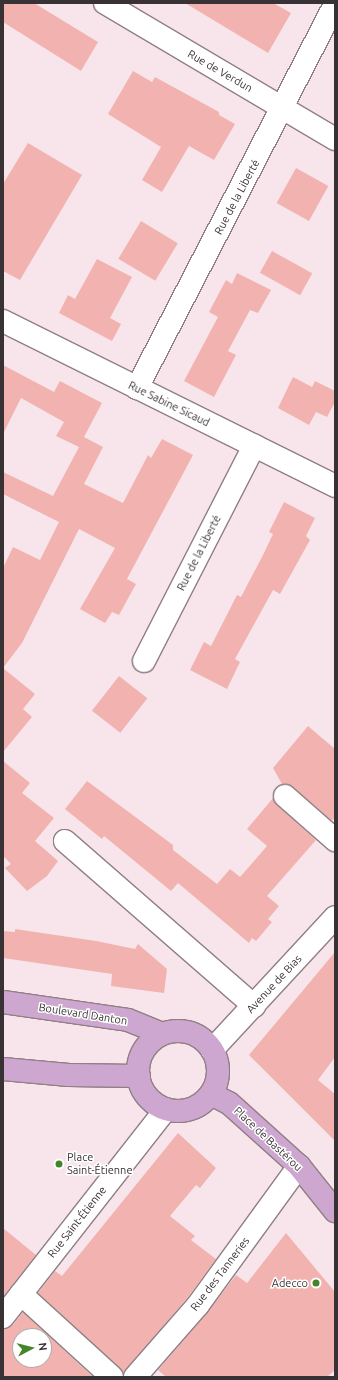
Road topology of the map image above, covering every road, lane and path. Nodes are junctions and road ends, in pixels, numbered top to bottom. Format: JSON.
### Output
{"nodes":[{"id":1,"x":105,"y":3,"type":"edge"},
{"id":2,"x":335,"y":5,"type":"edge"},
{"id":3,"x":284,"y":108,"type":"junction"},
{"id":4,"x":335,"y":138,"type":"edge"},
{"id":5,"x":3,"y":321,"type":"edge"},
{"id":6,"x":137,"y":388,"type":"junction"},
{"id":7,"x":254,"y":446,"type":"junction"},
{"id":8,"x":335,"y":486,"type":"edge"},
{"id":9,"x":144,"y":661,"type":"dead end"},
{"id":10,"x":285,"y":796,"type":"dead end"},
{"id":11,"x":335,"y":840,"type":"edge"},
{"id":12,"x":65,"y":841,"type":"dead end"},
{"id":13,"x":335,"y":917,"type":"edge"},
{"id":14,"x":3,"y":1002,"type":"edge"},
{"id":15,"x":254,"y":1006,"type":"junction"},
{"id":16,"x":162,"y":1034,"type":"junction"},
{"id":17,"x":212,"y":1050,"type":"junction"},
{"id":18,"x":3,"y":1069,"type":"edge"},
{"id":19,"x":139,"y":1076,"type":"junction"},
{"id":20,"x":210,"y":1094,"type":"junction"},
{"id":21,"x":166,"y":1109,"type":"junction"},
{"id":22,"x":299,"y":1166,"type":"junction"},
{"id":23,"x":335,"y":1211,"type":"edge"},
{"id":24,"x":21,"y":1294,"type":"junction"},
{"id":25,"x":3,"y":1317,"type":"edge"},
{"id":26,"x":112,"y":1377,"type":"edge"},
{"id":27,"x":135,"y":1377,"type":"edge"}],
"edges":[{"from":1,"to":3,"type":"street","name":"Rue de Verdun"},
{"from":2,"to":3,"type":"street","name":"Rue de la Liberté"},
{"from":3,"to":4,"type":"street","name":"Rue de Verdun"},
{"from":3,"to":6,"type":"street","name":"Rue de la Liberté"},
{"from":5,"to":6,"type":"street","name":"Rue Sabine Sicaud"},
{"from":6,"to":7,"type":"street","name":"Rue Sabine Sicaud"},
{"from":7,"to":8,"type":"street","name":"Rue Sabine Sicaud"},
{"from":7,"to":9,"type":"street","name":"Rue de la Liberté"},
{"from":10,"to":11,"type":"street"},
{"from":12,"to":15,"type":"street"},
{"from":13,"to":15,"type":"street","name":"Avenue de Bias"},
{"from":14,"to":16,"type":"main road","name":"Boulevard Danton"},
{"from":15,"to":17,"type":"street","name":"Avenue de Bias"},
{"from":16,"to":17,"type":"main road"},
{"from":16,"to":19,"type":"main road"},
{"from":17,"to":20,"type":"main road"},
{"from":18,"to":19,"type":"main road"},
{"from":19,"to":21,"type":"main road"},
{"from":20,"to":21,"type":"main road"},
{"from":20,"to":22,"type":"main road","name":"Place de Bastérou"},
{"from":21,"to":24,"type":"street","name":"Rue Saint-Étienne"},
{"from":22,"to":23,"type":"main road","name":"Place de Bastérou"},
{"from":22,"to":27,"type":"street","name":"Rue des Tanneries"},
{"from":24,"to":25,"type":"street","name":"Rue Saint-Étienne"},
{"from":24,"to":26,"type":"street"}]}
